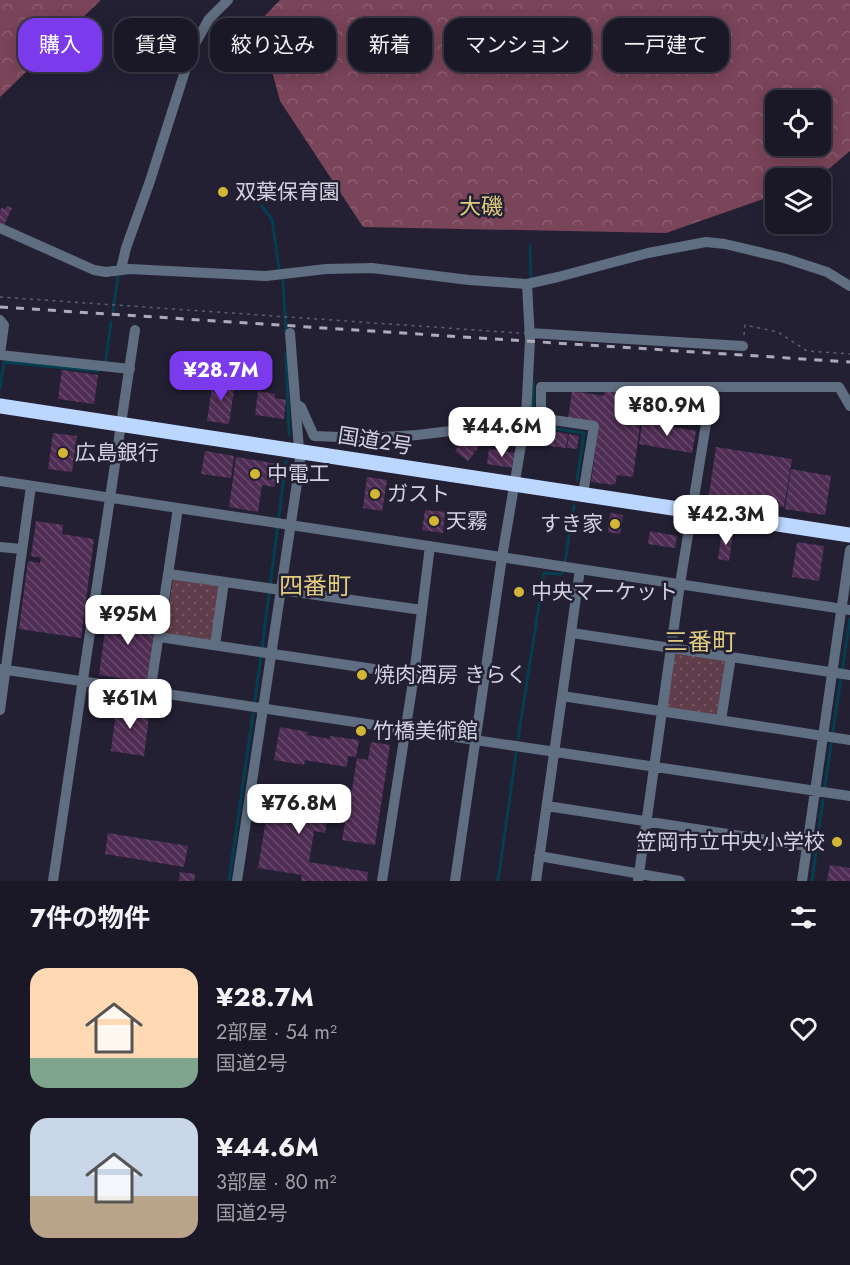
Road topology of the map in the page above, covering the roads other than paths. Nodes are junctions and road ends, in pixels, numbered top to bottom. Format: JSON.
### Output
{"nodes":[{"id":1,"x":228,"y":0,"type":"edge"},
{"id":2,"x":0,"y":228,"type":"edge"},
{"id":3,"x":121,"y":269,"type":"junction"},
{"id":4,"x":527,"y":284,"type":"junction"},
{"id":5,"x":850,"y":286,"type":"edge"},
{"id":6,"x":0,"y":320,"type":"edge"},
{"id":7,"x":135,"y":330,"type":"dead end"},
{"id":8,"x":290,"y":333,"type":"dead end"},
{"id":9,"x":532,"y":334,"type":"junction"},
{"id":10,"x":743,"y":346,"type":"road end"},
{"id":11,"x":0,"y":355,"type":"edge"},
{"id":12,"x":130,"y":369,"type":"junction"},
{"id":13,"x":712,"y":387,"type":"junction"},
{"id":14,"x":296,"y":404,"type":"junction"},
{"id":15,"x":0,"y":406,"type":"edge"},
{"id":16,"x":850,"y":406,"type":"edge"},
{"id":17,"x":533,"y":417,"type":"junction"},
{"id":18,"x":121,"y":425,"type":"junction"},
{"id":19,"x":299,"y":451,"type":"junction"},
{"id":20,"x":0,"y":481,"type":"edge"},
{"id":21,"x":515,"y":484,"type":"junction"},
{"id":22,"x":31,"y":486,"type":"junction"},
{"id":23,"x":584,"y":494,"type":"junction"},
{"id":24,"x":110,"y":497,"type":"junction"},
{"id":25,"x":178,"y":508,"type":"junction"},
{"id":26,"x":693,"y":511,"type":"junction"},
{"id":27,"x":284,"y":524,"type":"junction"},
{"id":28,"x":850,"y":535,"type":"edge"},
{"id":29,"x":430,"y":546,"type":"junction"},
{"id":30,"x":0,"y":547,"type":"edge"},
{"id":31,"x":21,"y":549,"type":"junction"},
{"id":32,"x":850,"y":550,"type":"edge"},
{"id":33,"x":502,"y":557,"type":"junction"},
{"id":34,"x":580,"y":569,"type":"junction"},
{"id":35,"x":169,"y":574,"type":"junction"},
{"id":36,"x":224,"y":582,"type":"junction"},
{"id":37,"x":680,"y":584,"type":"junction"},
{"id":38,"x":273,"y":588,"type":"junction"},
{"id":39,"x":846,"y":609,"type":"edge"},
{"id":40,"x":422,"y":610,"type":"junction"},
{"id":41,"x":572,"y":633,"type":"junction"},
{"id":42,"x":159,"y":637,"type":"junction"},
{"id":43,"x":215,"y":645,"type":"junction"},
{"id":44,"x":672,"y":648,"type":"junction"},
{"id":45,"x":265,"y":652,"type":"junction"},
{"id":46,"x":731,"y":657,"type":"junction"},
{"id":47,"x":3,"y":670,"type":"edge"},
{"id":48,"x":841,"y":674,"type":"edge"},
{"id":49,"x":414,"y":675,"type":"junction"},
{"id":50,"x":83,"y":683,"type":"junction"},
{"id":51,"x":150,"y":693,"type":"junction"},
{"id":52,"x":562,"y":696,"type":"junction"},
{"id":53,"x":262,"y":709,"type":"junction"},
{"id":54,"x":0,"y":711,"type":"edge"},
{"id":55,"x":662,"y":711,"type":"junction"},
{"id":56,"x":722,"y":720,"type":"junction"},
{"id":57,"x":405,"y":731,"type":"junction"},
{"id":58,"x":829,"y":737,"type":"junction"},
{"id":59,"x":850,"y":740,"type":"edge"},
{"id":60,"x":475,"y":741,"type":"junction"},
{"id":61,"x":554,"y":753,"type":"junction"},
{"id":62,"x":654,"y":768,"type":"junction"},
{"id":63,"x":814,"y":790,"type":"junction"},
{"id":64,"x":850,"y":796,"type":"edge"},
{"id":65,"x":547,"y":806,"type":"junction"},
{"id":66,"x":646,"y":822,"type":"junction"},
{"id":67,"x":806,"y":846,"type":"junction"},
{"id":68,"x":539,"y":856,"type":"junction"},
{"id":69,"x":638,"y":878,"type":"edge"},
{"id":70,"x":54,"y":881,"type":"edge"},
{"id":71,"x":237,"y":881,"type":"edge"},
{"id":72,"x":382,"y":881,"type":"edge"},
{"id":73,"x":455,"y":881,"type":"edge"},
{"id":74,"x":536,"y":881,"type":"edge"},
{"id":75,"x":680,"y":881,"type":"edge"},
{"id":76,"x":802,"y":881,"type":"edge"}],
"edges":[{"from":1,"to":3,"type":"street"},
{"from":2,"to":3,"type":"street"},
{"from":3,"to":4,"type":"street"},
{"from":4,"to":5,"type":"street"},
{"from":4,"to":9,"type":"street"},
{"from":6,"to":11,"type":"street"},
{"from":7,"to":12,"type":"street"},
{"from":8,"to":14,"type":"street"},
{"from":9,"to":10,"type":"street"},
{"from":9,"to":17,"type":"street"},
{"from":11,"to":12,"type":"street"},
{"from":12,"to":18,"type":"street"},
{"from":13,"to":16,"type":"street"},
{"from":13,"to":17,"type":"street"},
{"from":13,"to":26,"type":"street"},
{"from":14,"to":17,"type":"street"},
{"from":14,"to":19,"type":"street"},
{"from":15,"to":18,"type":"highway","name":"国道2号"},
{"from":17,"to":21,"type":"street"},
{"from":17,"to":23,"type":"street"},
{"from":18,"to":19,"type":"highway","name":"国道2号"},
{"from":18,"to":24,"type":"street"},
{"from":19,"to":21,"type":"highway","name":"国道2号"},
{"from":19,"to":27,"type":"street"},
{"from":20,"to":22,"type":"street"},
{"from":21,"to":23,"type":"highway","name":"国道2号"},
{"from":21,"to":33,"type":"street"},
{"from":22,"to":24,"type":"street"},
{"from":22,"to":31,"type":"street"},
{"from":23,"to":26,"type":"highway","name":"国道2号"},
{"from":24,"to":25,"type":"street"},
{"from":24,"to":50,"type":"street"},
{"from":25,"to":27,"type":"street"},
{"from":25,"to":35,"type":"street"},
{"from":26,"to":28,"type":"highway","name":"国道2号"},
{"from":26,"to":37,"type":"street"},
{"from":27,"to":29,"type":"street"},
{"from":27,"to":38,"type":"street"},
{"from":29,"to":33,"type":"street"},
{"from":29,"to":40,"type":"street"},
{"from":30,"to":31,"type":"street"},
{"from":31,"to":47,"type":"street"},
{"from":32,"to":39,"type":"street"},
{"from":33,"to":34,"type":"street"},
{"from":33,"to":60,"type":"street"},
{"from":34,"to":37,"type":"street"},
{"from":34,"to":41,"type":"street"},
{"from":35,"to":36,"type":"street"},
{"from":35,"to":42,"type":"street"},
{"from":36,"to":38,"type":"street"},
{"from":36,"to":43,"type":"street"},
{"from":37,"to":39,"type":"street"},
{"from":37,"to":44,"type":"street"},
{"from":38,"to":40,"type":"street"},
{"from":38,"to":45,"type":"street"},
{"from":39,"to":48,"type":"street"},
{"from":40,"to":49,"type":"street"},
{"from":41,"to":44,"type":"street"},
{"from":41,"to":52,"type":"street"},
{"from":42,"to":43,"type":"street"},
{"from":42,"to":51,"type":"street"},
{"from":43,"to":45,"type":"street"},
{"from":44,"to":46,"type":"street"},
{"from":44,"to":55,"type":"street"},
{"from":45,"to":49,"type":"street"},
{"from":45,"to":53,"type":"street"},
{"from":46,"to":48,"type":"street"},
{"from":46,"to":56,"type":"street"},
{"from":47,"to":50,"type":"street"},
{"from":47,"to":54,"type":"street"},
{"from":48,"to":58,"type":"street"},
{"from":49,"to":57,"type":"street"},
{"from":50,"to":51,"type":"street"},
{"from":50,"to":70,"type":"street"},
{"from":51,"to":53,"type":"street"},
{"from":52,"to":55,"type":"street"},
{"from":52,"to":61,"type":"street"},
{"from":53,"to":57,"type":"street"},
{"from":53,"to":71,"type":"street"},
{"from":55,"to":56,"type":"street"},
{"from":55,"to":62,"type":"street"},
{"from":56,"to":58,"type":"street"},
{"from":57,"to":60,"type":"street"},
{"from":57,"to":72,"type":"street"},
{"from":58,"to":59,"type":"street"},
{"from":58,"to":63,"type":"street"},
{"from":60,"to":61,"type":"street"},
{"from":60,"to":73,"type":"street"},
{"from":61,"to":62,"type":"street"},
{"from":61,"to":65,"type":"street"},
{"from":62,"to":63,"type":"street"},
{"from":62,"to":66,"type":"street"},
{"from":63,"to":64,"type":"street"},
{"from":63,"to":67,"type":"street"},
{"from":65,"to":66,"type":"street"},
{"from":65,"to":68,"type":"street"},
{"from":66,"to":67,"type":"street"},
{"from":66,"to":69,"type":"street"},
{"from":67,"to":76,"type":"street"},
{"from":68,"to":69,"type":"street"},
{"from":68,"to":74,"type":"street"},
{"from":69,"to":75,"type":"street"}]}
